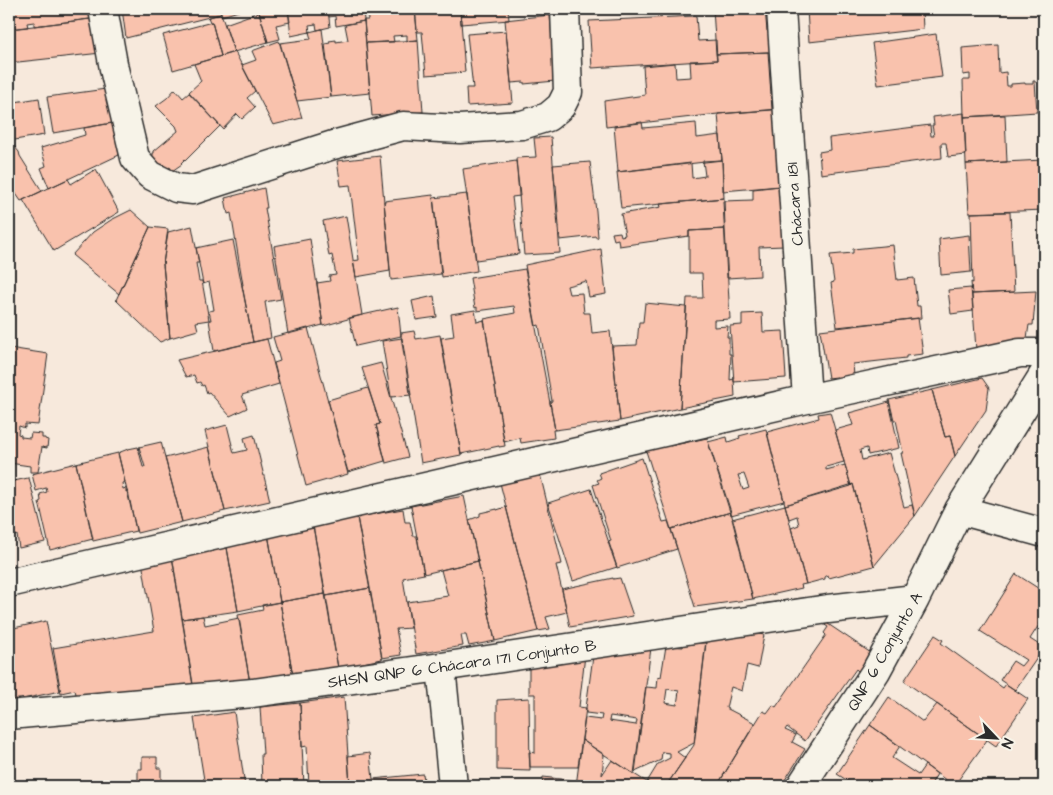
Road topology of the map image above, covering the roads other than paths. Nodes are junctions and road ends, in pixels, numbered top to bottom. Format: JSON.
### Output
{"nodes":[{"id":1,"x":103,"y":9,"type":"edge"},
{"id":2,"x":566,"y":9,"type":"edge"},
{"id":3,"x":781,"y":9,"type":"edge"},
{"id":4,"x":1044,"y":353,"type":"edge"},
{"id":5,"x":1044,"y":374,"type":"edge"},
{"id":6,"x":807,"y":399,"type":"junction"},
{"id":7,"x":959,"y":510,"type":"junction"},
{"id":8,"x":1044,"y":533,"type":"edge"},
{"id":9,"x":9,"y":583,"type":"edge"},
{"id":10,"x":915,"y":599,"type":"junction"},
{"id":11,"x":441,"y":667,"type":"junction"},
{"id":12,"x":9,"y":715,"type":"edge"},
{"id":13,"x":453,"y":786,"type":"edge"},
{"id":14,"x":801,"y":786,"type":"edge"}],
"edges":[{"from":1,"to":2,"type":"street"},
{"from":3,"to":6,"type":"street","name":"Chácara 181"},
{"from":4,"to":6,"type":"street"},
{"from":5,"to":7,"type":"street","name":"QNP 6 Conjunto A"},
{"from":6,"to":9,"type":"street"},
{"from":7,"to":8,"type":"street"},
{"from":7,"to":10,"type":"street","name":"QNP 6 Conjunto A"},
{"from":10,"to":11,"type":"street","name":"SHSN QNP 6 Chácara 171 Conjunto B"},
{"from":10,"to":14,"type":"street","name":"QNP 6 Conjunto A"},
{"from":11,"to":12,"type":"street","name":"SHSN QNP 6 Chácara 171 Conjunto B"},
{"from":11,"to":13,"type":"street"}]}
